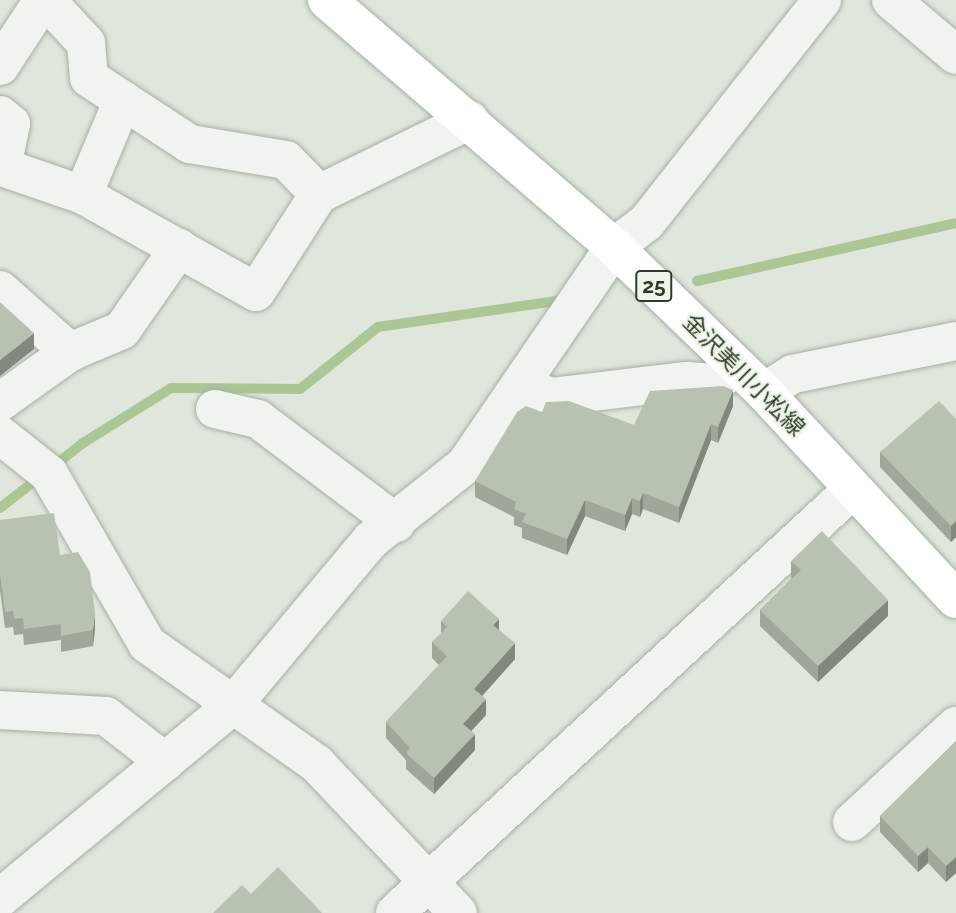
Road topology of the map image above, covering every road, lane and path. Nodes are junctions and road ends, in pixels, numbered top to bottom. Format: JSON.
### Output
{"nodes":[{"id":1,"x":45,"y":0,"type":"edge"},
{"id":2,"x":327,"y":0,"type":"edge"},
{"id":3,"x":822,"y":0,"type":"edge"},
{"id":4,"x":891,"y":0,"type":"edge"},
{"id":5,"x":956,"y":55,"type":"edge"},
{"id":6,"x":0,"y":66,"type":"edge"},
{"id":7,"x":123,"y":100,"type":"junction"},
{"id":8,"x":0,"y":115,"type":"edge"},
{"id":9,"x":470,"y":120,"type":"junction"},
{"id":10,"x":319,"y":194,"type":"junction"},
{"id":11,"x":83,"y":195,"type":"junction"},
{"id":12,"x":614,"y":247,"type":"junction"},
{"id":13,"x":178,"y":248,"type":"junction"},
{"id":14,"x":0,"y":290,"type":"edge"},
{"id":15,"x":956,"y":341,"type":"edge"},
{"id":16,"x":70,"y":352,"type":"junction"},
{"id":17,"x":752,"y":380,"type":"junction"},
{"id":18,"x":520,"y":385,"type":"junction"},
{"id":19,"x":0,"y":402,"type":"edge"},
{"id":20,"x":215,"y":409,"type":"dead end"},
{"id":21,"x":0,"y":435,"type":"edge"},
{"id":22,"x":853,"y":489,"type":"junction"},
{"id":23,"x":396,"y":523,"type":"junction"},
{"id":24,"x":956,"y":599,"type":"edge"},
{"id":25,"x":232,"y":706,"type":"junction"},
{"id":26,"x":0,"y":710,"type":"edge"},
{"id":27,"x":956,"y":726,"type":"edge"},
{"id":28,"x":165,"y":762,"type":"junction"},
{"id":29,"x":852,"y":822,"type":"dead end"},
{"id":30,"x":429,"y":882,"type":"junction"},
{"id":31,"x":0,"y":898,"type":"edge"},
{"id":32,"x":395,"y":913,"type":"edge"},
{"id":33,"x":458,"y":913,"type":"edge"}],
"edges":[{"from":1,"to":6,"type":"street"},
{"from":1,"to":7,"type":"street"},
{"from":2,"to":9,"type":"main road","name":"金沢美川小松線","number":"25"},
{"from":3,"to":12,"type":"street"},
{"from":4,"to":5,"type":"street"},
{"from":7,"to":10,"type":"street"},
{"from":7,"to":11,"type":"street"},
{"from":8,"to":11,"type":"street"},
{"from":9,"to":10,"type":"street"},
{"from":9,"to":12,"type":"main road","name":"金沢美川小松線","number":"25"},
{"from":10,"to":13,"type":"street"},
{"from":11,"to":13,"type":"street"},
{"from":12,"to":17,"type":"main road","name":"金沢美川小松線","number":"25"},
{"from":12,"to":18,"type":"street"},
{"from":13,"to":16,"type":"street"},
{"from":14,"to":16,"type":"street"},
{"from":15,"to":17,"type":"street"},
{"from":16,"to":19,"type":"street"},
{"from":17,"to":18,"type":"street"},
{"from":17,"to":22,"type":"main road","name":"金沢美川小松線","number":"25"},
{"from":18,"to":23,"type":"street"},
{"from":20,"to":23,"type":"street"},
{"from":21,"to":25,"type":"street"},
{"from":22,"to":24,"type":"main road","name":"金沢美川小松線","number":"25"},
{"from":22,"to":30,"type":"street"},
{"from":23,"to":25,"type":"street"},
{"from":25,"to":28,"type":"street"},
{"from":25,"to":30,"type":"street"},
{"from":26,"to":28,"type":"street"},
{"from":27,"to":29,"type":"street"},
{"from":28,"to":31,"type":"street"},
{"from":30,"to":32,"type":"street"},
{"from":30,"to":33,"type":"street"}]}
